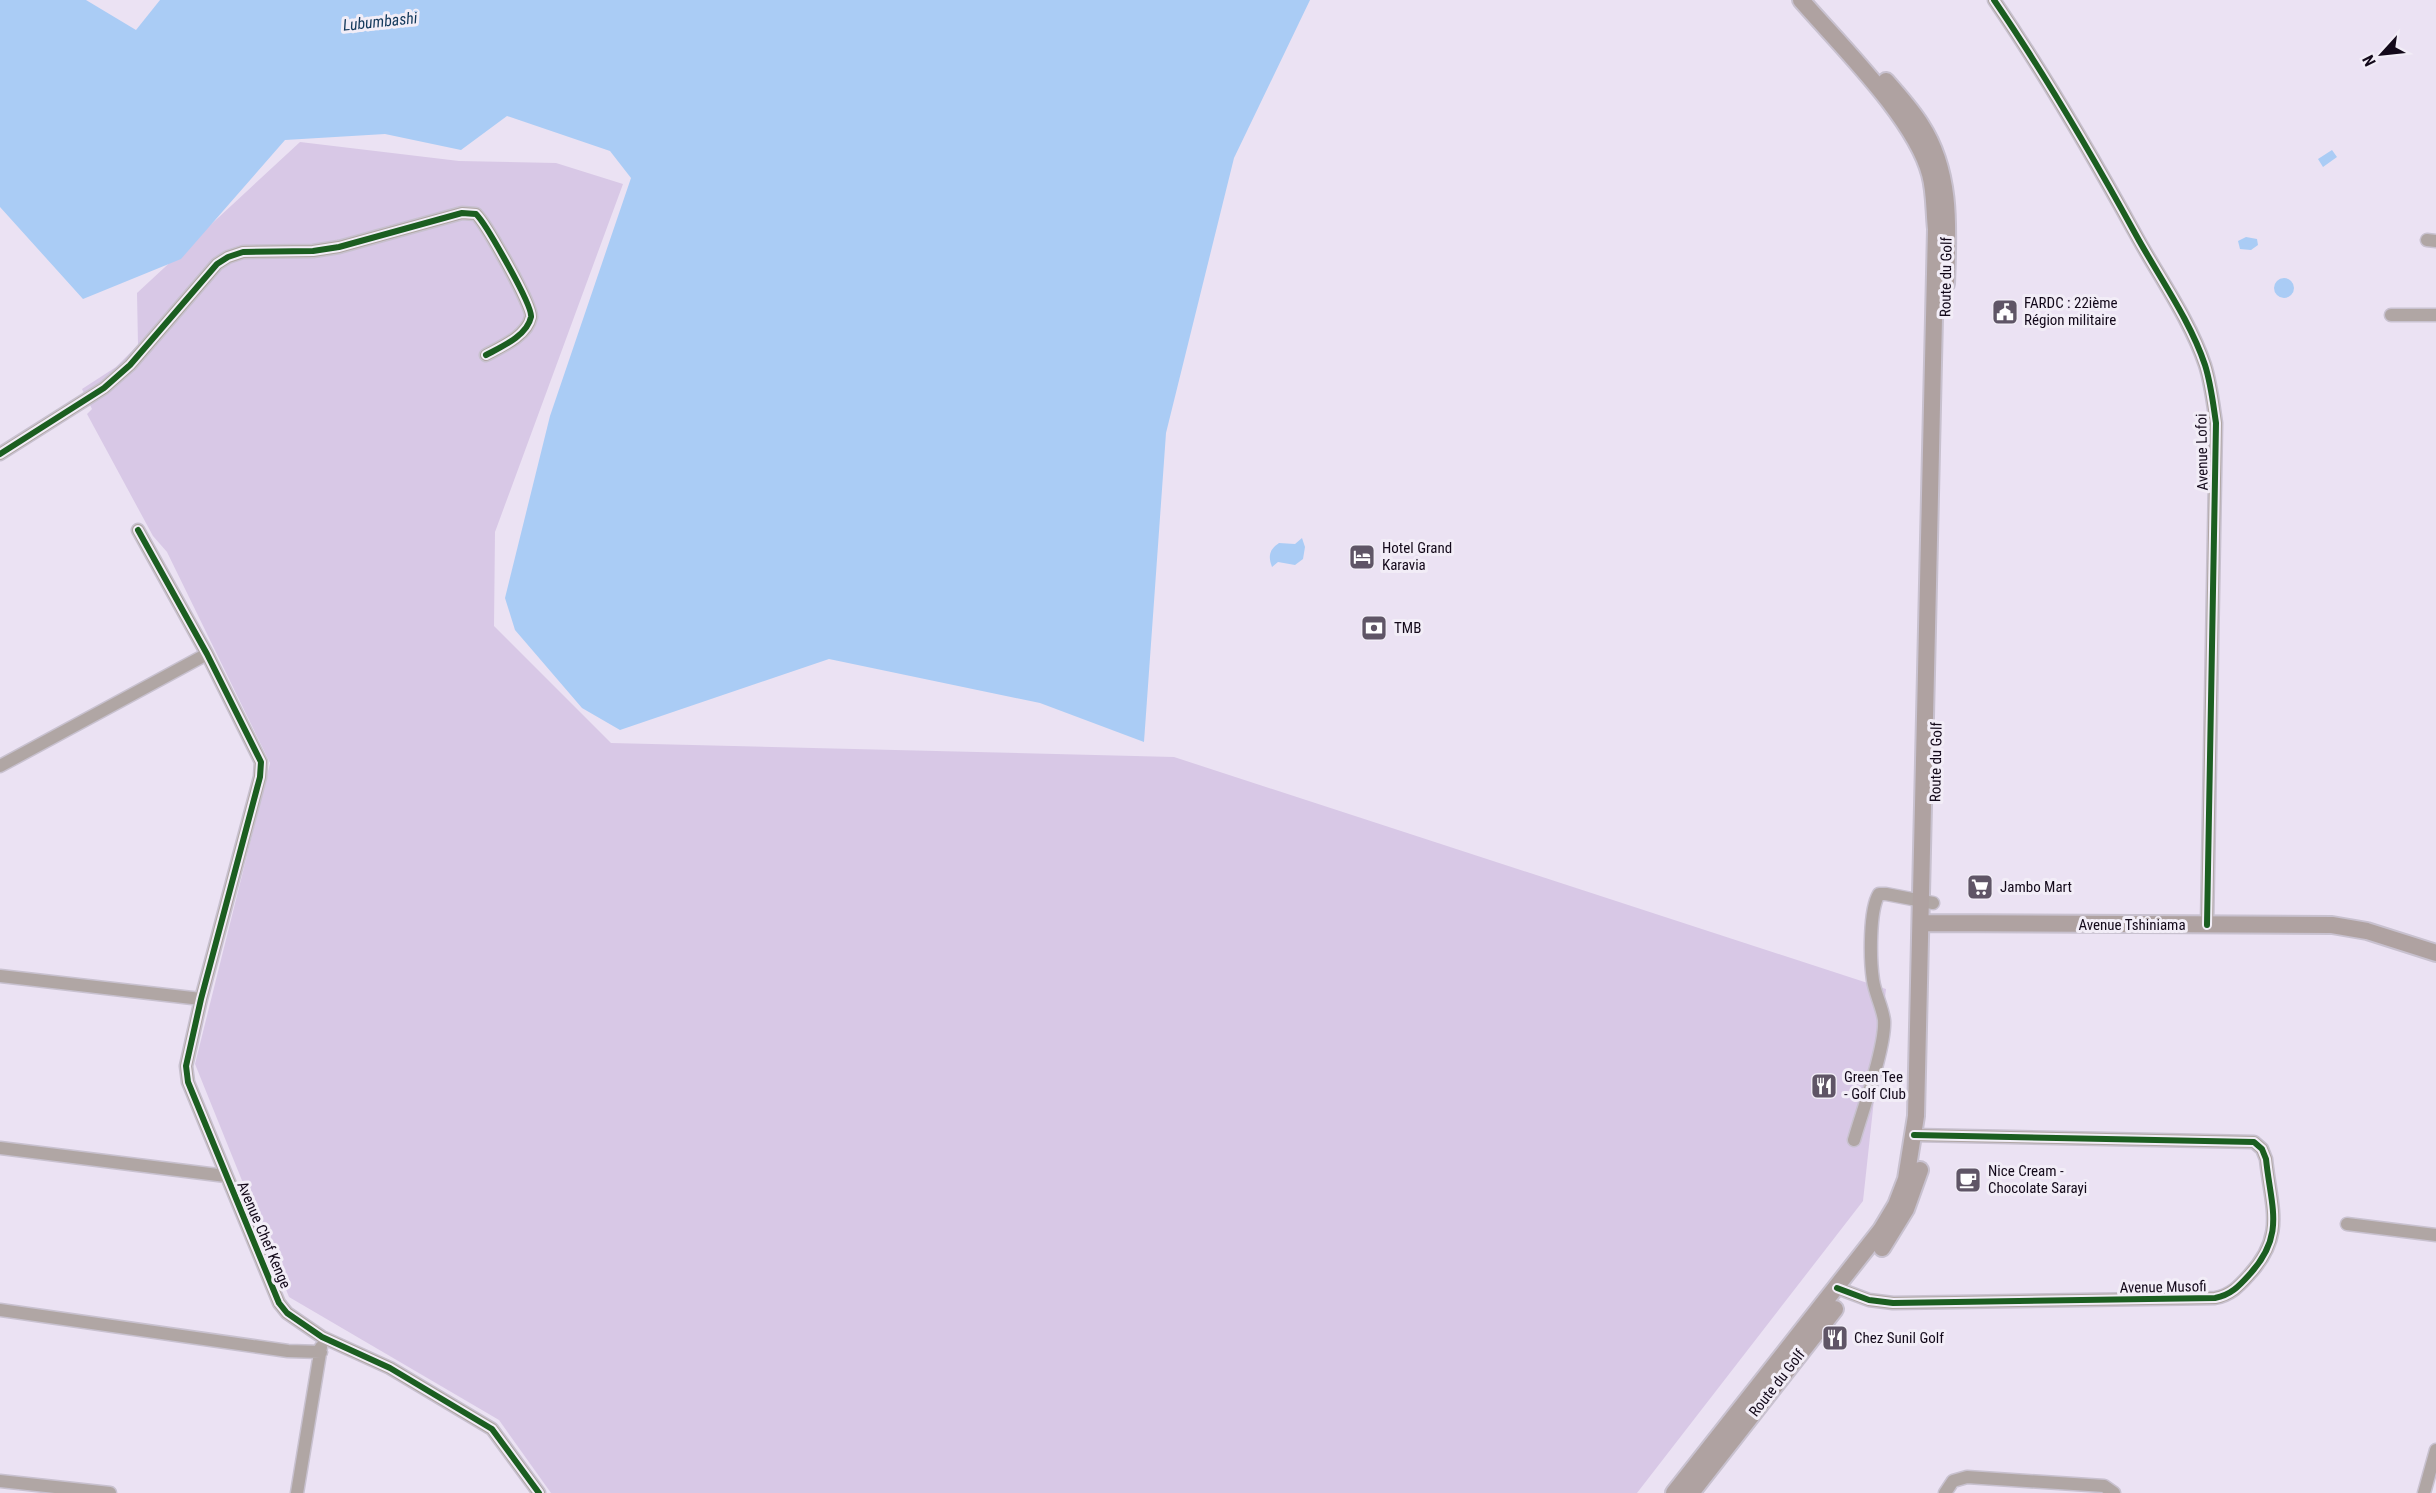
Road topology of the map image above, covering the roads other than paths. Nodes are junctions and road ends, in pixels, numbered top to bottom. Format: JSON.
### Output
{"nodes":[{"id":1,"x":1801,"y":0,"type":"edge"},
{"id":2,"x":1816,"y":0,"type":"edge"},
{"id":3,"x":1994,"y":0,"type":"edge"},
{"id":4,"x":2391,"y":315,"type":"dead end"},
{"id":5,"x":2436,"y":315,"type":"edge"},
{"id":6,"x":486,"y":355,"type":"dead end"},
{"id":7,"x":0,"y":454,"type":"edge"},
{"id":8,"x":138,"y":530,"type":"dead end"},
{"id":9,"x":207,"y":654,"type":"junction"},
{"id":10,"x":0,"y":766,"type":"edge"},
{"id":11,"x":1928,"y":902,"type":"junction"},
{"id":12,"x":1927,"y":924,"type":"junction"},
{"id":13,"x":2207,"y":925,"type":"junction"},
{"id":14,"x":2436,"y":953,"type":"edge"},
{"id":15,"x":0,"y":976,"type":"edge"},
{"id":16,"x":201,"y":999,"type":"junction"},
{"id":17,"x":1920,"y":1136,"type":"junction"},
{"id":18,"x":1854,"y":1140,"type":"dead end"},
{"id":19,"x":0,"y":1148,"type":"edge"},
{"id":20,"x":226,"y":1176,"type":"junction"},
{"id":21,"x":2347,"y":1224,"type":"dead end"},
{"id":22,"x":2436,"y":1235,"type":"edge"},
{"id":23,"x":1842,"y":1290,"type":"junction"},
{"id":24,"x":0,"y":1310,"type":"edge"},
{"id":25,"x":322,"y":1336,"type":"junction"},
{"id":26,"x":321,"y":1352,"type":"junction"},
{"id":27,"x":2436,"y":1450,"type":"edge"},
{"id":28,"x":0,"y":1481,"type":"edge"},
{"id":29,"x":1689,"y":1490,"type":"edge"},
{"id":30,"x":110,"y":1493,"type":"edge"},
{"id":31,"x":297,"y":1493,"type":"edge"},
{"id":32,"x":539,"y":1493,"type":"edge"},
{"id":33,"x":1945,"y":1493,"type":"edge"},
{"id":34,"x":2114,"y":1493,"type":"edge"},
{"id":35,"x":2424,"y":1493,"type":"edge"}],
"edges":[{"from":1,"to":11,"type":"main road"},
{"from":2,"to":11,"type":"main road","name":"Route du Golf"},
{"from":3,"to":13,"type":"street","name":"Avenue Lofoi"},
{"from":4,"to":5,"type":"street"},
{"from":6,"to":7,"type":"street"},
{"from":8,"to":9,"type":"street"},
{"from":9,"to":10,"type":"street"},
{"from":9,"to":16,"type":"street"},
{"from":11,"to":12,"type":"main road","name":"Route du Golf"},
{"from":11,"to":18,"type":"street"},
{"from":12,"to":13,"type":"main road","name":"Avenue Tshiniama"},
{"from":12,"to":17,"type":"main road","name":"Route du Golf"},
{"from":13,"to":14,"type":"main road","name":"Avenue Tshiniama"},
{"from":15,"to":16,"type":"street"},
{"from":16,"to":20,"type":"street","name":"Avenue Chef Kenge"},
{"from":17,"to":23,"type":"main road","name":"Route du Golf"},
{"from":17,"to":23,"type":"street","name":"Avenue Musofi"},
{"from":19,"to":20,"type":"street"},
{"from":20,"to":25,"type":"street","name":"Avenue Chef Kenge"},
{"from":21,"to":22,"type":"street"},
{"from":23,"to":29,"type":"main road","name":"Route du Golf"},
{"from":24,"to":26,"type":"street"},
{"from":25,"to":26,"type":"street"},
{"from":25,"to":32,"type":"street","name":"Avenue Chef Kenge"},
{"from":26,"to":31,"type":"street"},
{"from":27,"to":35,"type":"street"},
{"from":28,"to":30,"type":"street"},
{"from":33,"to":34,"type":"street"}]}
